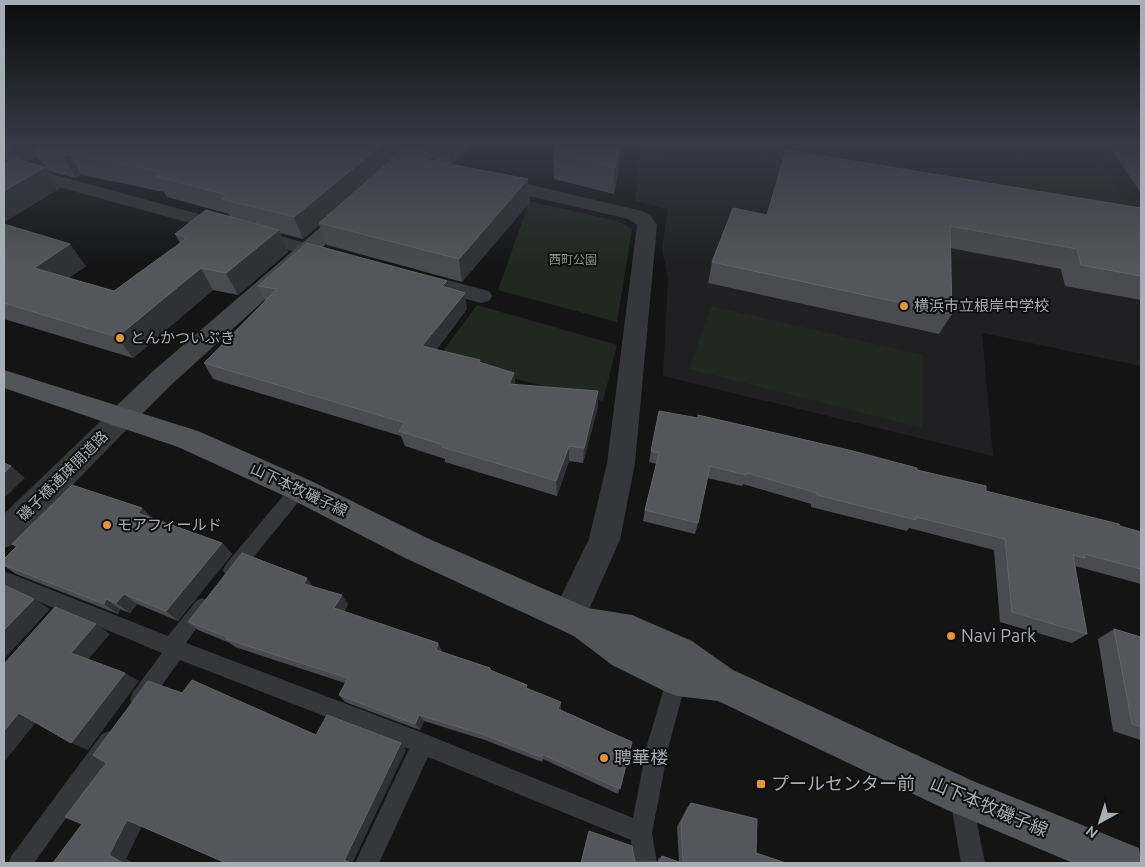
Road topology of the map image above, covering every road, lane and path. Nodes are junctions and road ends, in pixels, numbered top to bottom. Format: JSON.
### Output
{"nodes":[{"id":1,"x":72,"y":184,"type":"edge"},
{"id":2,"x":502,"y":184,"type":"edge"},
{"id":3,"x":366,"y":198,"type":"edge"},
{"id":4,"x":308,"y":250,"type":"junction"},
{"id":5,"x":356,"y":263,"type":"edge"},
{"id":6,"x":394,"y":273,"type":"edge"},
{"id":7,"x":481,"y":296,"type":"dead end"},
{"id":8,"x":4,"y":379,"type":"edge"},
{"id":9,"x":121,"y":418,"type":"junction"},
{"id":10,"x":299,"y":489,"type":"junction"},
{"id":11,"x":4,"y":534,"type":"edge"},
{"id":12,"x":4,"y":579,"type":"edge"},
{"id":13,"x":223,"y":581,"type":"edge"},
{"id":14,"x":211,"y":596,"type":"edge"},
{"id":15,"x":577,"y":620,"type":"junction"},
{"id":16,"x":174,"y":648,"type":"junction"},
{"id":17,"x":677,"y":678,"type":"junction"},
{"id":18,"x":720,"y":683,"type":"junction"},
{"id":19,"x":423,"y":744,"type":"junction"},
{"id":20,"x":961,"y":796,"type":"junction"},
{"id":21,"x":641,"y":833,"type":"junction"},
{"id":22,"x":20,"y":863,"type":"edge"},
{"id":23,"x":367,"y":863,"type":"edge"},
{"id":24,"x":645,"y":863,"type":"edge"},
{"id":25,"x":973,"y":863,"type":"edge"},
{"id":26,"x":1124,"y":863,"type":"edge"}],
"edges":[{"from":1,"to":4,"type":"street"},
{"from":2,"to":15,"type":"street"},
{"from":3,"to":4,"type":"street"},
{"from":4,"to":5,"type":"street"},
{"from":4,"to":9,"type":"street"},
{"from":6,"to":7,"type":"street"},
{"from":8,"to":9,"type":"main road","name":"山下本牧磯子線"},
{"from":9,"to":10,"type":"main road","name":"山下本牧磯子線"},
{"from":9,"to":11,"type":"street","name":"磯子橋通疎開道路"},
{"from":10,"to":13,"type":"lane"},
{"from":10,"to":15,"type":"main road","name":"山下本牧磯子線"},
{"from":12,"to":16,"type":"lane"},
{"from":14,"to":16,"type":"lane"},
{"from":15,"to":17,"type":"main road","name":"山下本牧磯子線"},
{"from":15,"to":18,"type":"main road","name":"山下本牧磯子線"},
{"from":16,"to":19,"type":"lane"},
{"from":16,"to":22,"type":"lane"},
{"from":17,"to":18,"type":"main road","name":"山下本牧磯子線"},
{"from":17,"to":21,"type":"lane"},
{"from":18,"to":20,"type":"main road","name":"山下本牧磯子線"},
{"from":19,"to":21,"type":"lane"},
{"from":19,"to":23,"type":"lane"},
{"from":20,"to":25,"type":"lane"},
{"from":20,"to":26,"type":"main road","name":"山下本牧磯子線"},
{"from":21,"to":24,"type":"lane"}]}
